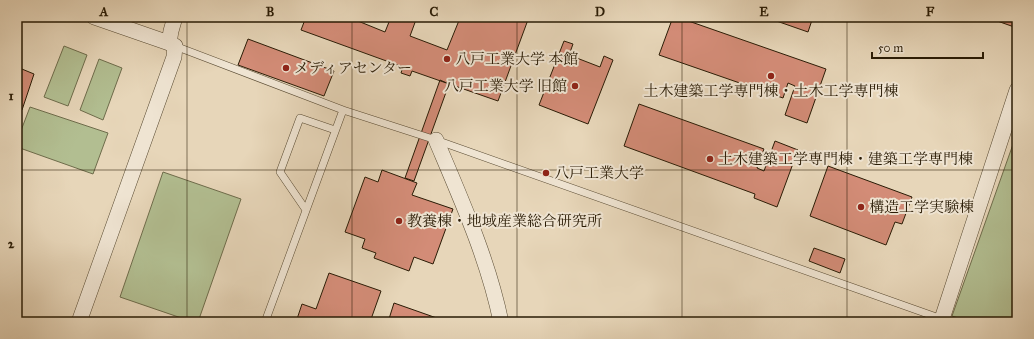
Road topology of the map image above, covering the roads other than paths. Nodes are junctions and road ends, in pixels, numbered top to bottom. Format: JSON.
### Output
{"nodes":[{"id":1,"x":94,"y":17,"type":"edge"},
{"id":2,"x":175,"y":17,"type":"edge"},
{"id":3,"x":172,"y":44,"type":"junction"},
{"id":4,"x":1017,"y":90,"type":"edge"},
{"id":5,"x":343,"y":110,"type":"junction"},
{"id":6,"x":335,"y":130,"type":"junction"},
{"id":7,"x":436,"y":140,"type":"junction"},
{"id":8,"x":306,"y":210,"type":"junction"},
{"id":9,"x":944,"y":321,"type":"edge"},
{"id":10,"x":79,"y":322,"type":"edge"},
{"id":11,"x":265,"y":322,"type":"edge"},
{"id":12,"x":501,"y":322,"type":"edge"}],
"edges":[{"from":1,"to":3,"type":"street"},
{"from":2,"to":3,"type":"street"},
{"from":3,"to":5,"type":"lane"},
{"from":3,"to":10,"type":"street"},
{"from":4,"to":9,"type":"street"},
{"from":5,"to":6,"type":"lane"},
{"from":5,"to":7,"type":"lane"},
{"from":6,"to":8,"type":"lane"},
{"from":6,"to":8,"type":"lane"},
{"from":7,"to":9,"type":"lane"},
{"from":7,"to":12,"type":"street"},
{"from":8,"to":11,"type":"lane"}]}
